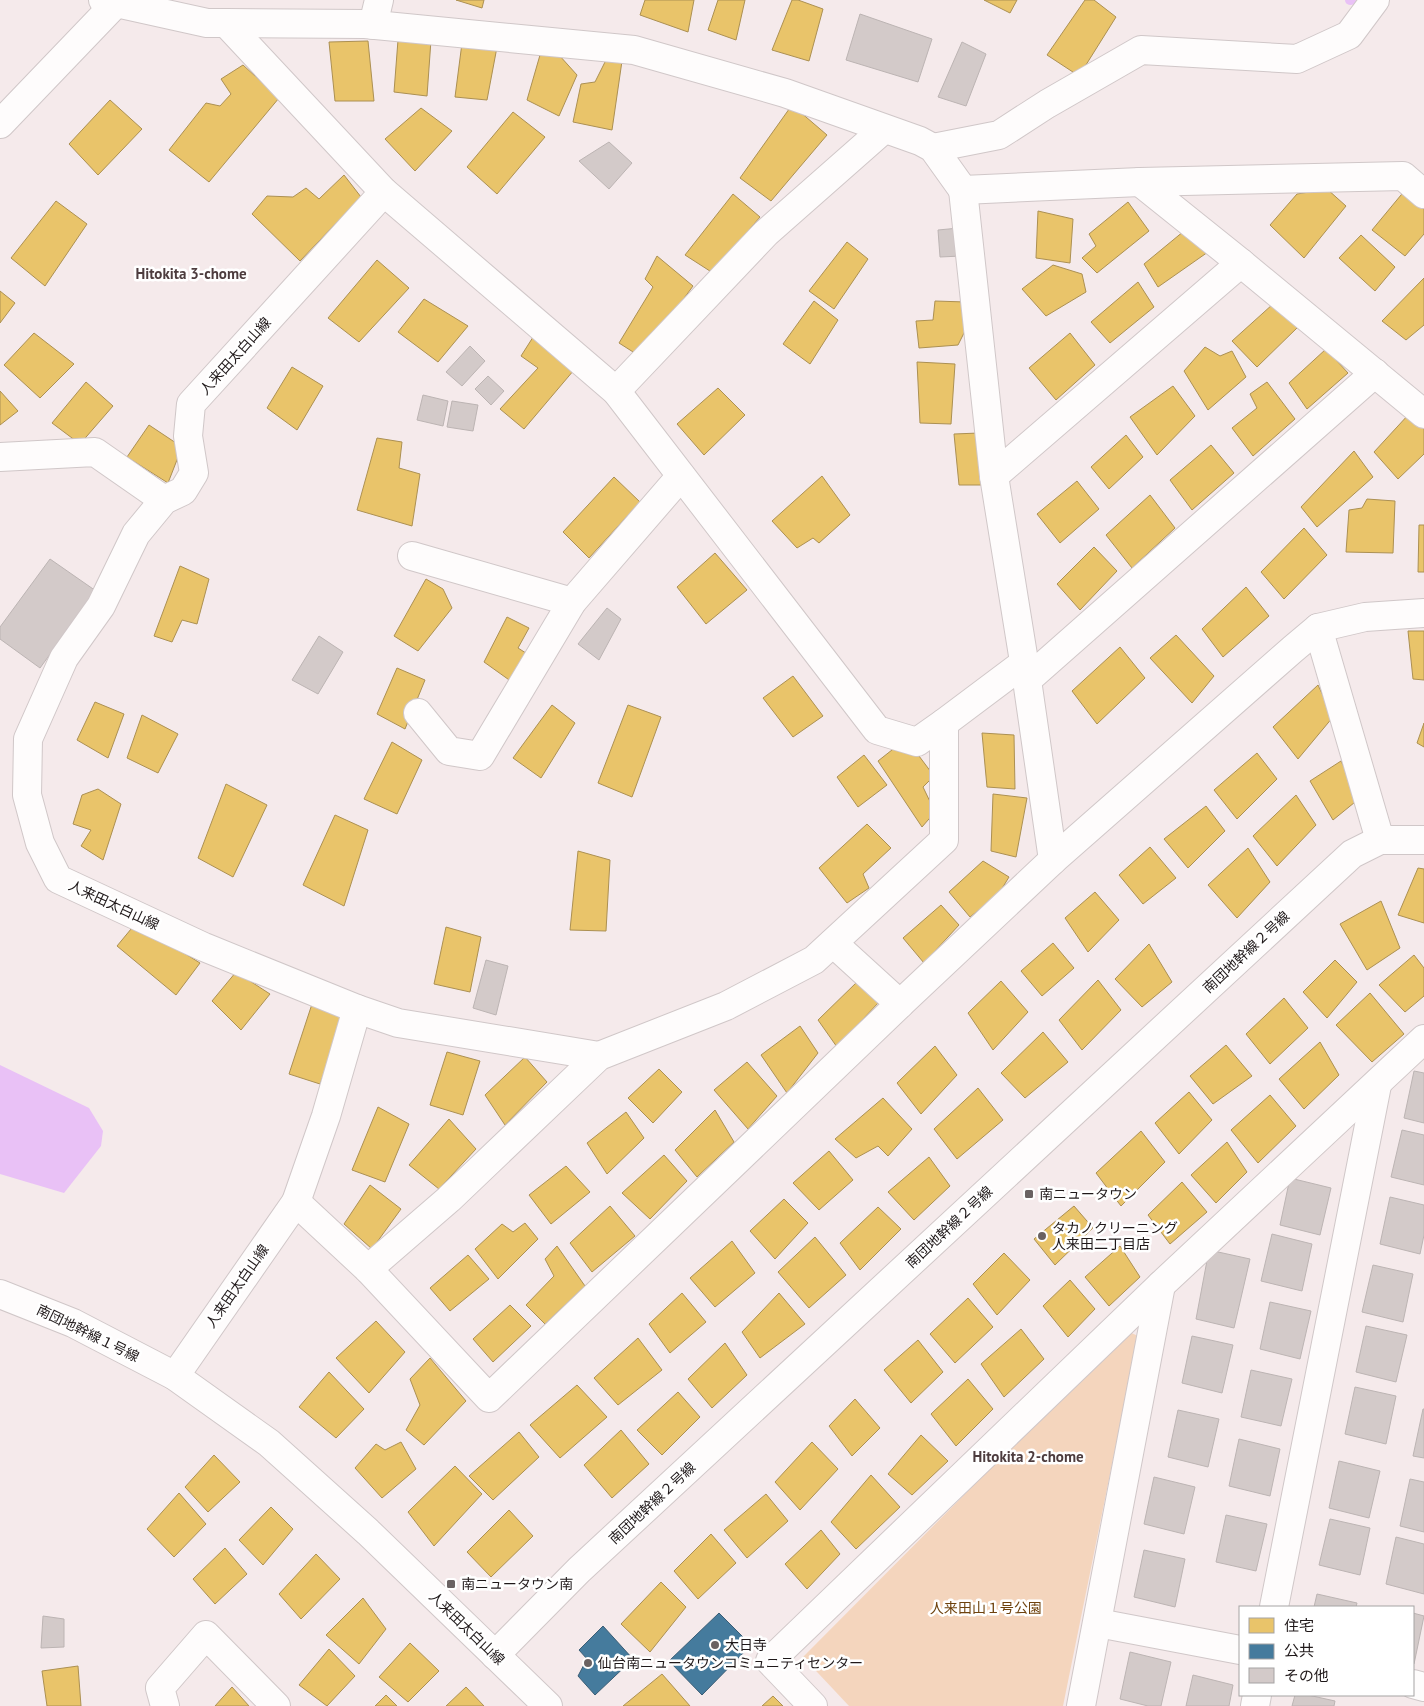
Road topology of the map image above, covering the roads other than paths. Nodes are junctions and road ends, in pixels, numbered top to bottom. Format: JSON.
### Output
{"nodes":[{"id":1,"x":1375,"y":0,"type":"edge"},
{"id":2,"x":110,"y":1,"type":"edge"},
{"id":3,"x":201,"y":11,"type":"edge"},
{"id":4,"x":376,"y":12,"type":"edge"},
{"id":5,"x":226,"y":23,"type":"junction"},
{"id":6,"x":0,"y":124,"type":"edge"},
{"id":7,"x":884,"y":128,"type":"junction"},
{"id":8,"x":933,"y":148,"type":"junction"},
{"id":9,"x":1140,"y":182,"type":"junction"},
{"id":10,"x":963,"y":190,"type":"junction"},
{"id":11,"x":384,"y":192,"type":"junction"},
{"id":12,"x":1424,"y":194,"type":"edge"},
{"id":13,"x":1241,"y":263,"type":"junction"},
{"id":14,"x":1376,"y":373,"type":"junction"},
{"id":15,"x":616,"y":391,"type":"junction"},
{"id":16,"x":1424,"y":414,"type":"edge"},
{"id":17,"x":0,"y":457,"type":"edge"},
{"id":18,"x":681,"y":476,"type":"junction"},
{"id":19,"x":994,"y":476,"type":"junction"},
{"id":20,"x":164,"y":500,"type":"junction"},
{"id":21,"x":412,"y":556,"type":"dead end"},
{"id":22,"x":572,"y":602,"type":"junction"},
{"id":23,"x":1424,"y":613,"type":"edge"},
{"id":24,"x":1318,"y":628,"type":"junction"},
{"id":25,"x":1026,"y":672,"type":"junction"},
{"id":26,"x":418,"y":713,"type":"dead end"},
{"id":27,"x":944,"y":723,"type":"junction"},
{"id":28,"x":1380,"y":840,"type":"junction"},
{"id":29,"x":1424,"y":840,"type":"edge"},
{"id":30,"x":1053,"y":860,"type":"junction"},
{"id":31,"x":833,"y":943,"type":"junction"},
{"id":32,"x":900,"y":1004,"type":"junction"},
{"id":33,"x":357,"y":1009,"type":"junction"},
{"id":34,"x":1424,"y":1040,"type":"edge"},
{"id":35,"x":599,"y":1056,"type":"junction"},
{"id":36,"x":1376,"y":1085,"type":"junction"},
{"id":37,"x":296,"y":1202,"type":"junction"},
{"id":38,"x":368,"y":1268,"type":"junction"},
{"id":39,"x":1161,"y":1285,"type":"junction"},
{"id":40,"x":0,"y":1294,"type":"edge"},
{"id":41,"x":175,"y":1376,"type":"junction"},
{"id":42,"x":1274,"y":1606,"type":"edge"},
{"id":43,"x":1098,"y":1623,"type":"junction"},
{"id":44,"x":1239,"y":1650,"type":"edge"},
{"id":45,"x":495,"y":1655,"type":"junction"},
{"id":46,"x":165,"y":1706,"type":"edge"},
{"id":47,"x":276,"y":1706,"type":"edge"},
{"id":48,"x":548,"y":1706,"type":"edge"},
{"id":49,"x":813,"y":1706,"type":"edge"},
{"id":50,"x":1081,"y":1706,"type":"edge"}],
"edges":[{"from":1,"to":8,"type":"street"},
{"from":2,"to":3,"type":"street"},
{"from":2,"to":6,"type":"street"},
{"from":3,"to":5,"type":"street"},
{"from":4,"to":5,"type":"street"},
{"from":4,"to":7,"type":"street"},
{"from":5,"to":11,"type":"street"},
{"from":7,"to":8,"type":"street"},
{"from":7,"to":15,"type":"street"},
{"from":8,"to":10,"type":"street"},
{"from":9,"to":10,"type":"street"},
{"from":9,"to":12,"type":"street"},
{"from":9,"to":13,"type":"street"},
{"from":10,"to":19,"type":"street"},
{"from":11,"to":15,"type":"street"},
{"from":11,"to":20,"type":"street","name":"人来田太白山線"},
{"from":13,"to":14,"type":"street"},
{"from":13,"to":19,"type":"street"},
{"from":14,"to":16,"type":"street"},
{"from":14,"to":25,"type":"street"},
{"from":15,"to":18,"type":"street"},
{"from":17,"to":20,"type":"street"},
{"from":18,"to":22,"type":"street"},
{"from":18,"to":27,"type":"street"},
{"from":19,"to":25,"type":"street"},
{"from":20,"to":33,"type":"street","name":"人来田太白山線"},
{"from":21,"to":22,"type":"street"},
{"from":22,"to":26,"type":"street"},
{"from":23,"to":24,"type":"street"},
{"from":24,"to":28,"type":"street"},
{"from":24,"to":30,"type":"street"},
{"from":25,"to":27,"type":"street"},
{"from":25,"to":30,"type":"street"},
{"from":27,"to":31,"type":"street"},
{"from":28,"to":29,"type":"street","name":"南団地幹線２号線"},
{"from":28,"to":45,"type":"street","name":"南団地幹線２号線"},
{"from":30,"to":32,"type":"street"},
{"from":31,"to":32,"type":"street"},
{"from":31,"to":35,"type":"street"},
{"from":32,"to":38,"type":"street"},
{"from":33,"to":35,"type":"street"},
{"from":33,"to":37,"type":"street","name":"人来田太白山線"},
{"from":34,"to":36,"type":"street"},
{"from":35,"to":38,"type":"street"},
{"from":36,"to":39,"type":"street"},
{"from":36,"to":42,"type":"street"},
{"from":37,"to":38,"type":"street"},
{"from":37,"to":41,"type":"street","name":"人来田太白山線"},
{"from":39,"to":43,"type":"street"},
{"from":39,"to":49,"type":"street"},
{"from":40,"to":41,"type":"street","name":"南団地幹線１号線"},
{"from":41,"to":45,"type":"street","name":"人来田太白山線"},
{"from":43,"to":44,"type":"street"},
{"from":43,"to":50,"type":"street"},
{"from":45,"to":48,"type":"street","name":"人来田太白山線"},
{"from":46,"to":47,"type":"street"}]}
